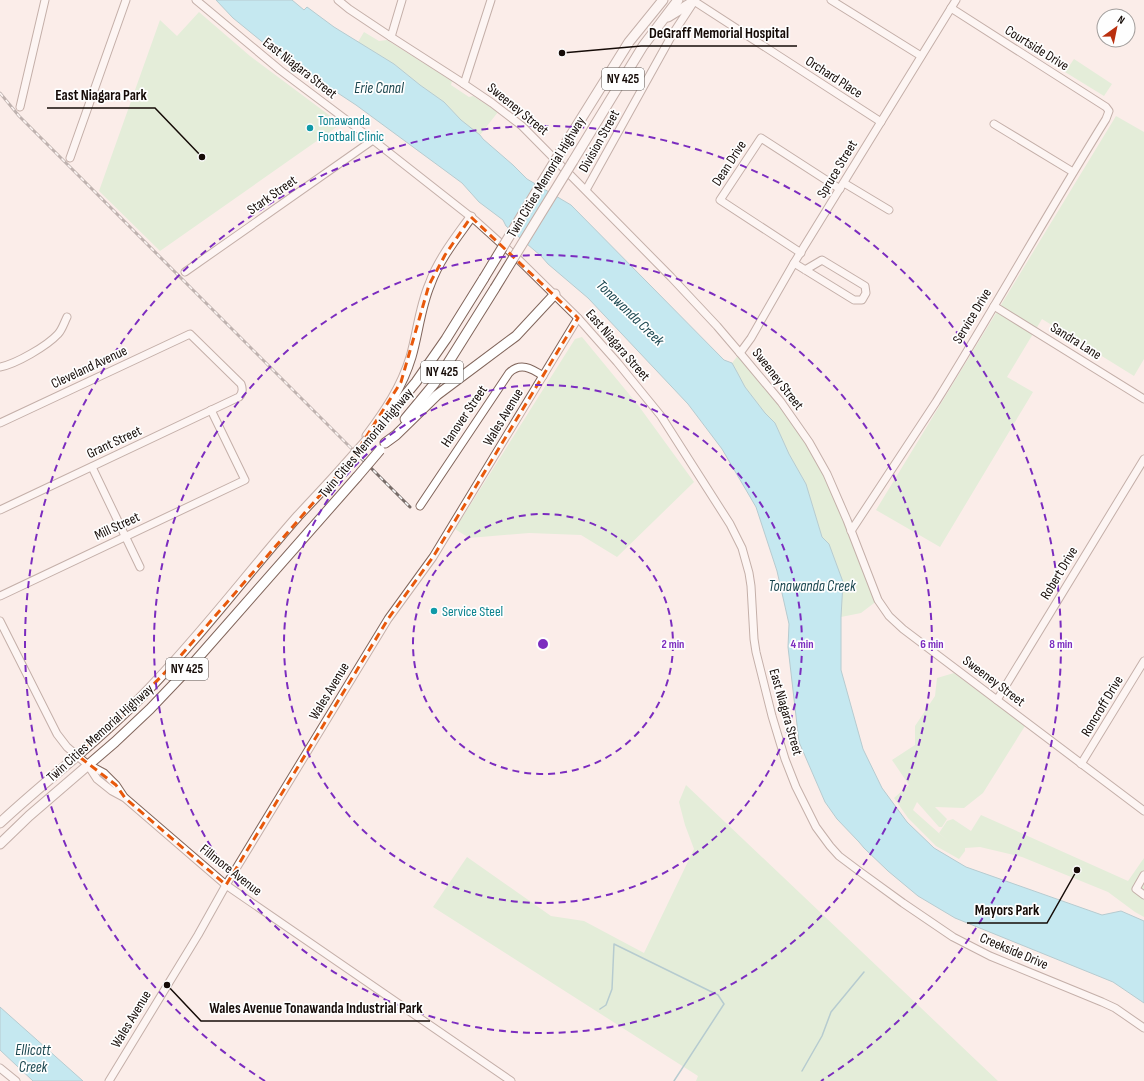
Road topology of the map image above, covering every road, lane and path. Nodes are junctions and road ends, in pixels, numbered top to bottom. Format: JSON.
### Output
{"nodes":[{"id":1,"x":45,"y":0,"type":"edge"},
{"id":2,"x":126,"y":0,"type":"edge"},
{"id":3,"x":196,"y":0,"type":"edge"},
{"id":4,"x":338,"y":0,"type":"edge"},
{"id":5,"x":402,"y":0,"type":"edge"},
{"id":6,"x":491,"y":0,"type":"edge"},
{"id":7,"x":663,"y":0,"type":"edge"},
{"id":8,"x":678,"y":0,"type":"edge"},
{"id":9,"x":831,"y":0,"type":"edge"},
{"id":10,"x":956,"y":0,"type":"edge"},
{"id":11,"x":694,"y":1,"type":"edge"},
{"id":12,"x":950,"y":8,"type":"junction"},
{"id":13,"x":660,"y":23,"type":"junction"},
{"id":14,"x":391,"y":37,"type":"junction"},
{"id":15,"x":921,"y":56,"type":"junction"},
{"id":16,"x":464,"y":84,"type":"junction"},
{"id":17,"x":20,"y":106,"type":"dead end"},
{"id":18,"x":1109,"y":111,"type":"joint"},
{"id":19,"x":881,"y":122,"type":"junction"},
{"id":20,"x":994,"y":124,"type":"dead end"},
{"id":21,"x":373,"y":140,"type":"junction"},
{"id":22,"x":70,"y":158,"type":"dead end"},
{"id":23,"x":1073,"y":172,"type":"junction"},
{"id":24,"x":842,"y":186,"type":"junction"},
{"id":25,"x":586,"y":190,"type":"junction"},
{"id":26,"x":888,"y":210,"type":"dead end"},
{"id":27,"x":471,"y":217,"type":"junction"},
{"id":28,"x":801,"y":253,"type":"junction"},
{"id":29,"x":794,"y":263,"type":"junction"},
{"id":30,"x":805,"y":270,"type":"junction"},
{"id":31,"x":185,"y":272,"type":"dead end"},
{"id":32,"x":555,"y":294,"type":"junction"},
{"id":33,"x":994,"y":306,"type":"junction"},
{"id":34,"x":66,"y":317,"type":"dead end"},
{"id":35,"x":578,"y":318,"type":"junction"},
{"id":36,"x":740,"y":353,"type":"junction"},
{"id":37,"x":0,"y":366,"type":"edge"},
{"id":38,"x":543,"y":376,"type":"junction"},
{"id":39,"x":239,"y":397,"type":"joint"},
{"id":40,"x":1144,"y":399,"type":"edge"},
{"id":41,"x":210,"y":410,"type":"junction"},
{"id":42,"x":0,"y":423,"type":"edge"},
{"id":43,"x":368,"y":438,"type":"junction"},
{"id":44,"x":383,"y":446,"type":"junction"},
{"id":45,"x":1144,"y":459,"type":"edge"},
{"id":46,"x":92,"y":466,"type":"junction"},
{"id":47,"x":420,"y":506,"type":"dead end"},
{"id":48,"x":0,"y":510,"type":"edge"},
{"id":49,"x":851,"y":531,"type":"junction"},
{"id":50,"x":126,"y":537,"type":"junction"},
{"id":51,"x":140,"y":567,"type":"dead end"},
{"id":52,"x":0,"y":596,"type":"edge"},
{"id":53,"x":0,"y":621,"type":"edge"},
{"id":54,"x":1144,"y":661,"type":"edge"},
{"id":55,"x":997,"y":700,"type":"junction"},
{"id":56,"x":77,"y":755,"type":"junction"},
{"id":57,"x":1081,"y":764,"type":"junction"},
{"id":58,"x":88,"y":765,"type":"junction"},
{"id":59,"x":1144,"y":811,"type":"edge"},
{"id":60,"x":0,"y":823,"type":"edge"},
{"id":61,"x":826,"y":841,"type":"joint"},
{"id":62,"x":0,"y":844,"type":"edge"},
{"id":63,"x":1144,"y":876,"type":"edge"},
{"id":64,"x":226,"y":886,"type":"junction"},
{"id":65,"x":1144,"y":895,"type":"edge"},
{"id":66,"x":1144,"y":1028,"type":"edge"},
{"id":67,"x":0,"y":1068,"type":"edge"},
{"id":68,"x":16,"y":1081,"type":"edge"},
{"id":69,"x":109,"y":1081,"type":"edge"},
{"id":70,"x":511,"y":1081,"type":"edge"}],
"edges":[{"from":1,"to":17,"type":"street"},
{"from":2,"to":22,"type":"street"},
{"from":3,"to":21,"type":"street","name":"East Niagara Street"},
{"from":4,"to":14,"type":"street","name":"Sweeney Street"},
{"from":5,"to":14,"type":"street"},
{"from":6,"to":16,"type":"street"},
{"from":7,"to":43,"type":"main road","name":"Twin Cities Memorial Highway","number":"NY 425","bridge":true},
{"from":8,"to":13,"type":"main road","name":"Twin Cities Memorial Highway","number":"NY 425"},
{"from":9,"to":15,"type":"street"},
{"from":10,"to":12,"type":"street","name":"Spruce Street"},
{"from":11,"to":13,"type":"main road"},
{"from":11,"to":19,"type":"street","name":"Orchard Place"},
{"from":11,"to":25,"type":"street","name":"Division Street"},
{"from":12,"to":15,"type":"street","name":"Spruce Street"},
{"from":12,"to":18,"type":"street","name":"Courtside Drive"},
{"from":13,"to":44,"type":"main road","name":"Twin Cities Memorial Highway","number":"NY 425","bridge":true},
{"from":14,"to":16,"type":"street","name":"Sweeney Street"},
{"from":15,"to":19,"type":"street","name":"Spruce Street"},
{"from":16,"to":25,"type":"street","name":"Sweeney Street"},
{"from":18,"to":23,"type":"street","name":"Service Drive"},
{"from":19,"to":24,"type":"street","name":"Spruce Street"},
{"from":20,"to":23,"type":"street"},
{"from":21,"to":27,"type":"street","name":"East Niagara Street"},
{"from":21,"to":31,"type":"street","name":"Stark Street"},
{"from":23,"to":33,"type":"street","name":"Service Drive"},
{"from":24,"to":26,"type":"street"},
{"from":24,"to":28,"type":"street","name":"Spruce Street"},
{"from":24,"to":28,"type":"street","name":"Dean Drive"},
{"from":25,"to":36,"type":"street","name":"Sweeney Street"},
{"from":27,"to":32,"type":"street","name":"East Niagara Street"},
{"from":27,"to":43,"type":"main road"},
{"from":28,"to":29,"type":"street","name":"Spruce Street"},
{"from":29,"to":30,"type":"street"},
{"from":29,"to":36,"type":"street","name":"Spruce Street"},
{"from":30,"to":30,"type":"street"},
{"from":32,"to":35,"type":"street","name":"East Niagara Street"},
{"from":32,"to":44,"type":"main road"},
{"from":33,"to":40,"type":"street","name":"Sandra Lane"},
{"from":33,"to":49,"type":"street","name":"Service Drive"},
{"from":34,"to":37,"type":"street"},
{"from":35,"to":38,"type":"street","name":"Wales Avenue"},
{"from":35,"to":61,"type":"street","name":"East Niagara Street"},
{"from":36,"to":49,"type":"street","name":"Sweeney Street"},
{"from":38,"to":47,"type":"street","name":"Hanover Street"},
{"from":38,"to":64,"type":"street","name":"Wales Avenue"},
{"from":39,"to":41,"type":"street","name":"Grant Street"},
{"from":39,"to":42,"type":"street","name":"Cleveland Avenue"},
{"from":41,"to":46,"type":"street","name":"Grant Street"},
{"from":41,"to":50,"type":"street","name":"Mill Street"},
{"from":43,"to":56,"type":"main road","name":"Twin Cities Memorial Highway","number":"NY 425","bridge":true},
{"from":44,"to":58,"type":"main road","name":"Twin Cities Memorial Highway","number":"NY 425","bridge":true},
{"from":45,"to":55,"type":"street","name":"Robert Drive"},
{"from":46,"to":48,"type":"street","name":"Grant Street"},
{"from":46,"to":50,"type":"street"},
{"from":49,"to":55,"type":"street","name":"Sweeney Street"},
{"from":50,"to":51,"type":"street"},
{"from":50,"to":52,"type":"street","name":"Mill Street"},
{"from":53,"to":56,"type":"street"},
{"from":54,"to":57,"type":"street","name":"Roncroff Drive"},
{"from":55,"to":57,"type":"street","name":"Sweeney Street"},
{"from":56,"to":58,"type":"street"},
{"from":56,"to":60,"type":"main road","name":"Twin Cities Memorial Highway","number":"NY 425"},
{"from":57,"to":59,"type":"street","name":"Sweeney Street"},
{"from":58,"to":62,"type":"main road","name":"Twin Cities Memorial Highway","number":"NY 425"},
{"from":58,"to":64,"type":"street","name":"Fillmore Avenue"},
{"from":61,"to":66,"type":"street","name":"Creekside Drive"},
{"from":63,"to":65,"type":"street"},
{"from":64,"to":69,"type":"street","name":"Wales Avenue"},
{"from":64,"to":70,"type":"street","name":"Fillmore Avenue"},
{"from":67,"to":68,"type":"street"}]}
